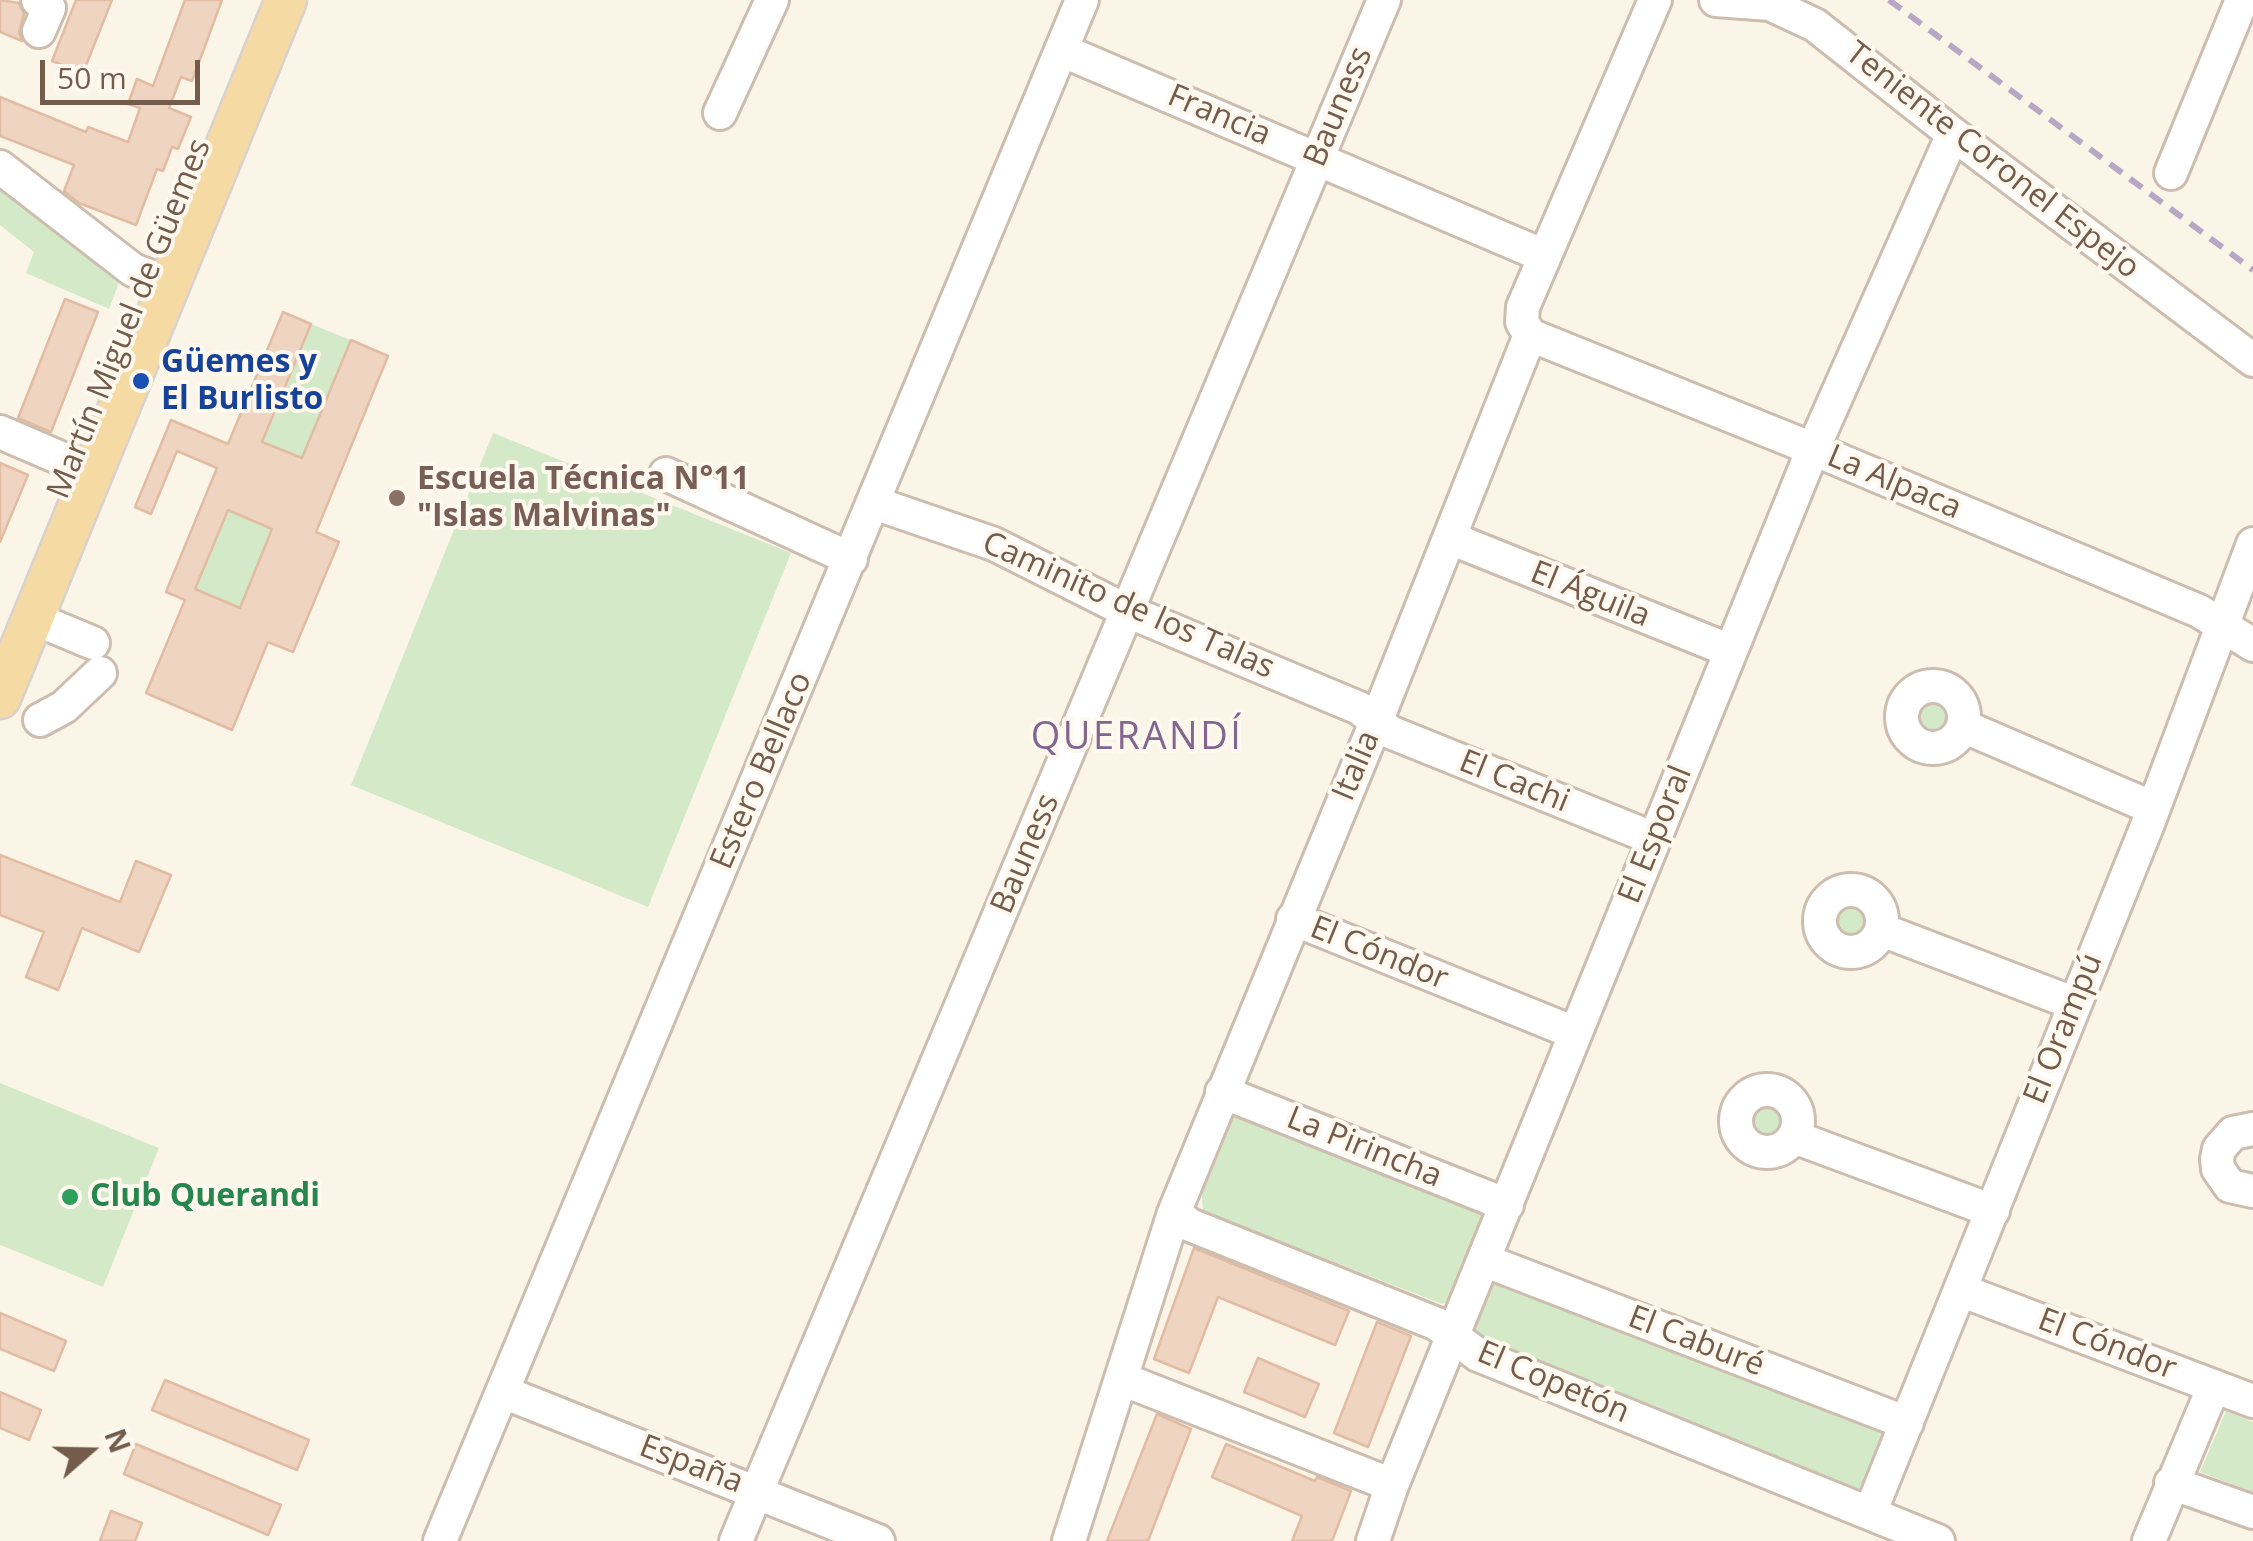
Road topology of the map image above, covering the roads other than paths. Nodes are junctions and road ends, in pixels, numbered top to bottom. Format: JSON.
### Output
{"nodes":[{"id":1,"x":260,"y":0,"type":"edge"},
{"id":2,"x":286,"y":0,"type":"edge"},
{"id":3,"x":772,"y":0,"type":"edge"},
{"id":4,"x":1082,"y":0,"type":"edge"},
{"id":5,"x":1384,"y":0,"type":"edge"},
{"id":6,"x":1655,"y":0,"type":"edge"},
{"id":7,"x":1716,"y":0,"type":"edge"},
{"id":8,"x":2242,"y":0,"type":"edge"},
{"id":9,"x":1062,"y":50,"type":"junction"},
{"id":10,"x":720,"y":112,"type":"dead end"},
{"id":11,"x":1952,"y":134,"type":"junction"},
{"id":12,"x":1317,"y":158,"type":"junction"},
{"id":13,"x":0,"y":167,"type":"edge"},
{"id":14,"x":2171,"y":174,"type":"dead end"},
{"id":15,"x":1542,"y":256,"type":"junction"},
{"id":16,"x":159,"y":280,"type":"junction"},
{"id":17,"x":1530,"y":335,"type":"junction"},
{"id":18,"x":2253,"y":360,"type":"edge"},
{"id":19,"x":0,"y":432,"type":"edge"},
{"id":20,"x":1813,"y":449,"type":"junction"},
{"id":21,"x":82,"y":467,"type":"junction"},
{"id":22,"x":666,"y":474,"type":"dead end"},
{"id":23,"x":874,"y":503,"type":"junction"},
{"id":24,"x":1450,"y":538,"type":"junction"},
{"id":25,"x":2253,"y":544,"type":"edge"},
{"id":26,"x":851,"y":559,"type":"junction"},
{"id":27,"x":1128,"y":611,"type":"junction"},
{"id":28,"x":2222,"y":626,"type":"junction"},
{"id":29,"x":16,"y":628,"type":"edge"},
{"id":30,"x":2253,"y":645,"type":"edge"},
{"id":31,"x":1731,"y":652,"type":"junction"},
{"id":32,"x":2,"y":686,"type":"edge"},
{"id":33,"x":40,"y":720,"type":"dead end"},
{"id":34,"x":1376,"y":722,"type":"junction"},
{"id":35,"x":1963,"y":726,"type":"dead end"},
{"id":36,"x":2153,"y":808,"type":"junction"},
{"id":37,"x":1655,"y":839,"type":"junction"},
{"id":38,"x":1293,"y":919,"type":"junction"},
{"id":39,"x":1882,"y":930,"type":"dead end"},
{"id":40,"x":2074,"y":1003,"type":"junction"},
{"id":41,"x":1576,"y":1033,"type":"junction"},
{"id":42,"x":1222,"y":1092,"type":"junction"},
{"id":43,"x":2253,"y":1130,"type":"edge"},
{"id":44,"x":1794,"y":1136,"type":"dead end"},
{"id":45,"x":2253,"y":1192,"type":"edge"},
{"id":46,"x":1507,"y":1205,"type":"junction"},
{"id":47,"x":1993,"y":1210,"type":"junction"},
{"id":48,"x":1174,"y":1213,"type":"junction"},
{"id":49,"x":1486,"y":1261,"type":"junction"},
{"id":50,"x":1960,"y":1290,"type":"junction"},
{"id":51,"x":1453,"y":1338,"type":"junction"},
{"id":52,"x":1122,"y":1379,"type":"junction"},
{"id":53,"x":2214,"y":1386,"type":"junction"},
{"id":54,"x":503,"y":1392,"type":"junction"},
{"id":55,"x":2253,"y":1401,"type":"edge"},
{"id":56,"x":1907,"y":1423,"type":"junction"},
{"id":57,"x":2171,"y":1483,"type":"junction"},
{"id":58,"x":1392,"y":1485,"type":"junction"},
{"id":59,"x":757,"y":1491,"type":"junction"},
{"id":60,"x":2253,"y":1512,"type":"edge"},
{"id":61,"x":1870,"y":1513,"type":"junction"},
{"id":62,"x":440,"y":1541,"type":"edge"},
{"id":63,"x":736,"y":1541,"type":"edge"},
{"id":64,"x":878,"y":1541,"type":"edge"},
{"id":65,"x":1069,"y":1541,"type":"edge"},
{"id":66,"x":1373,"y":1541,"type":"edge"},
{"id":67,"x":1938,"y":1541,"type":"edge"},
{"id":68,"x":2149,"y":1541,"type":"edge"}],
"edges":[{"from":1,"to":16,"type":"main road","name":"Martín Miguel de Güemes"},
{"from":2,"to":16,"type":"main road","name":"Martín Miguel de Güemes"},
{"from":3,"to":10,"type":"street"},
{"from":4,"to":9,"type":"street","name":"Estero Bellaco"},
{"from":5,"to":12,"type":"street","name":"Bauness"},
{"from":6,"to":15,"type":"street","name":"Italia"},
{"from":7,"to":11,"type":"street","name":"Teniente Coronel Espejo"},
{"from":8,"to":14,"type":"street"},
{"from":9,"to":12,"type":"street","name":"Francia"},
{"from":9,"to":23,"type":"street","name":"Estero Bellaco"},
{"from":11,"to":18,"type":"street","name":"Teniente Coronel Espejo"},
{"from":11,"to":20,"type":"street","name":"El Esporal"},
{"from":12,"to":15,"type":"street","name":"Francia"},
{"from":12,"to":27,"type":"street","name":"Bauness"},
{"from":13,"to":16,"type":"street"},
{"from":15,"to":17,"type":"street","name":"Italia"},
{"from":16,"to":21,"type":"main road","name":"Martín Miguel de Güemes"},
{"from":17,"to":20,"type":"street","name":"La Alpaca"},
{"from":17,"to":24,"type":"street","name":"Italia"},
{"from":19,"to":21,"type":"street"},
{"from":20,"to":28,"type":"street","name":"La Alpaca"},
{"from":20,"to":31,"type":"street","name":"El Esporal"},
{"from":21,"to":29,"type":"main road","name":"Martín Miguel de Güemes"},
{"from":22,"to":26,"type":"street"},
{"from":23,"to":26,"type":"street","name":"Estero Bellaco"},
{"from":23,"to":27,"type":"street","name":"Caminito de los Talas"},
{"from":24,"to":31,"type":"street","name":"El Águila"},
{"from":24,"to":34,"type":"street","name":"Italia"},
{"from":25,"to":28,"type":"street","name":"El Orampú"},
{"from":26,"to":54,"type":"street","name":"Estero Bellaco"},
{"from":27,"to":34,"type":"street","name":"Caminito de los Talas"},
{"from":27,"to":59,"type":"street","name":"Bauness"},
{"from":28,"to":30,"type":"street","name":"La Alpaca"},
{"from":28,"to":36,"type":"street","name":"El Orampú"},
{"from":29,"to":32,"type":"main road","name":"Martín Miguel de Güemes"},
{"from":29,"to":33,"type":"street"},
{"from":31,"to":37,"type":"street","name":"El Esporal"},
{"from":34,"to":37,"type":"street","name":"El Cachi"},
{"from":34,"to":38,"type":"street","name":"Italia"},
{"from":35,"to":36,"type":"street"},
{"from":36,"to":40,"type":"street","name":"El Orampú"},
{"from":37,"to":41,"type":"street","name":"El Esporal"},
{"from":38,"to":41,"type":"street","name":"El Cóndor"},
{"from":38,"to":42,"type":"street","name":"Italia"},
{"from":39,"to":40,"type":"street"},
{"from":40,"to":47,"type":"street","name":"El Orampú"},
{"from":41,"to":46,"type":"street","name":"El Esporal"},
{"from":42,"to":46,"type":"street","name":"La Pirincha"},
{"from":42,"to":48,"type":"street","name":"Italia"},
{"from":43,"to":45,"type":"street"},
{"from":44,"to":47,"type":"street"},
{"from":46,"to":49,"type":"street","name":"El Esporal"},
{"from":47,"to":50,"type":"street","name":"El Orampú"},
{"from":48,"to":51,"type":"street","name":"El Copetón"},
{"from":48,"to":52,"type":"street","name":"Italia"},
{"from":49,"to":51,"type":"street","name":"El Esporal"},
{"from":49,"to":56,"type":"street","name":"El Caburé"},
{"from":50,"to":53,"type":"street","name":"El Cóndor"},
{"from":50,"to":56,"type":"street","name":"El Orampú"},
{"from":51,"to":58,"type":"street","name":"El Esporal"},
{"from":51,"to":61,"type":"street","name":"El Copetón"},
{"from":52,"to":58,"type":"street"},
{"from":52,"to":65,"type":"street","name":"Italia"},
{"from":53,"to":55,"type":"street","name":"El Cóndor"},
{"from":53,"to":57,"type":"street"},
{"from":54,"to":59,"type":"street","name":"España"},
{"from":54,"to":62,"type":"street","name":"Estero Bellaco"},
{"from":56,"to":61,"type":"street","name":"El Orampú"},
{"from":57,"to":60,"type":"street"},
{"from":57,"to":68,"type":"street"},
{"from":58,"to":66,"type":"street","name":"El Esporal"},
{"from":59,"to":63,"type":"street","name":"Bauness"},
{"from":59,"to":64,"type":"street","name":"España"},
{"from":61,"to":67,"type":"street","name":"El Copetón"}]}
